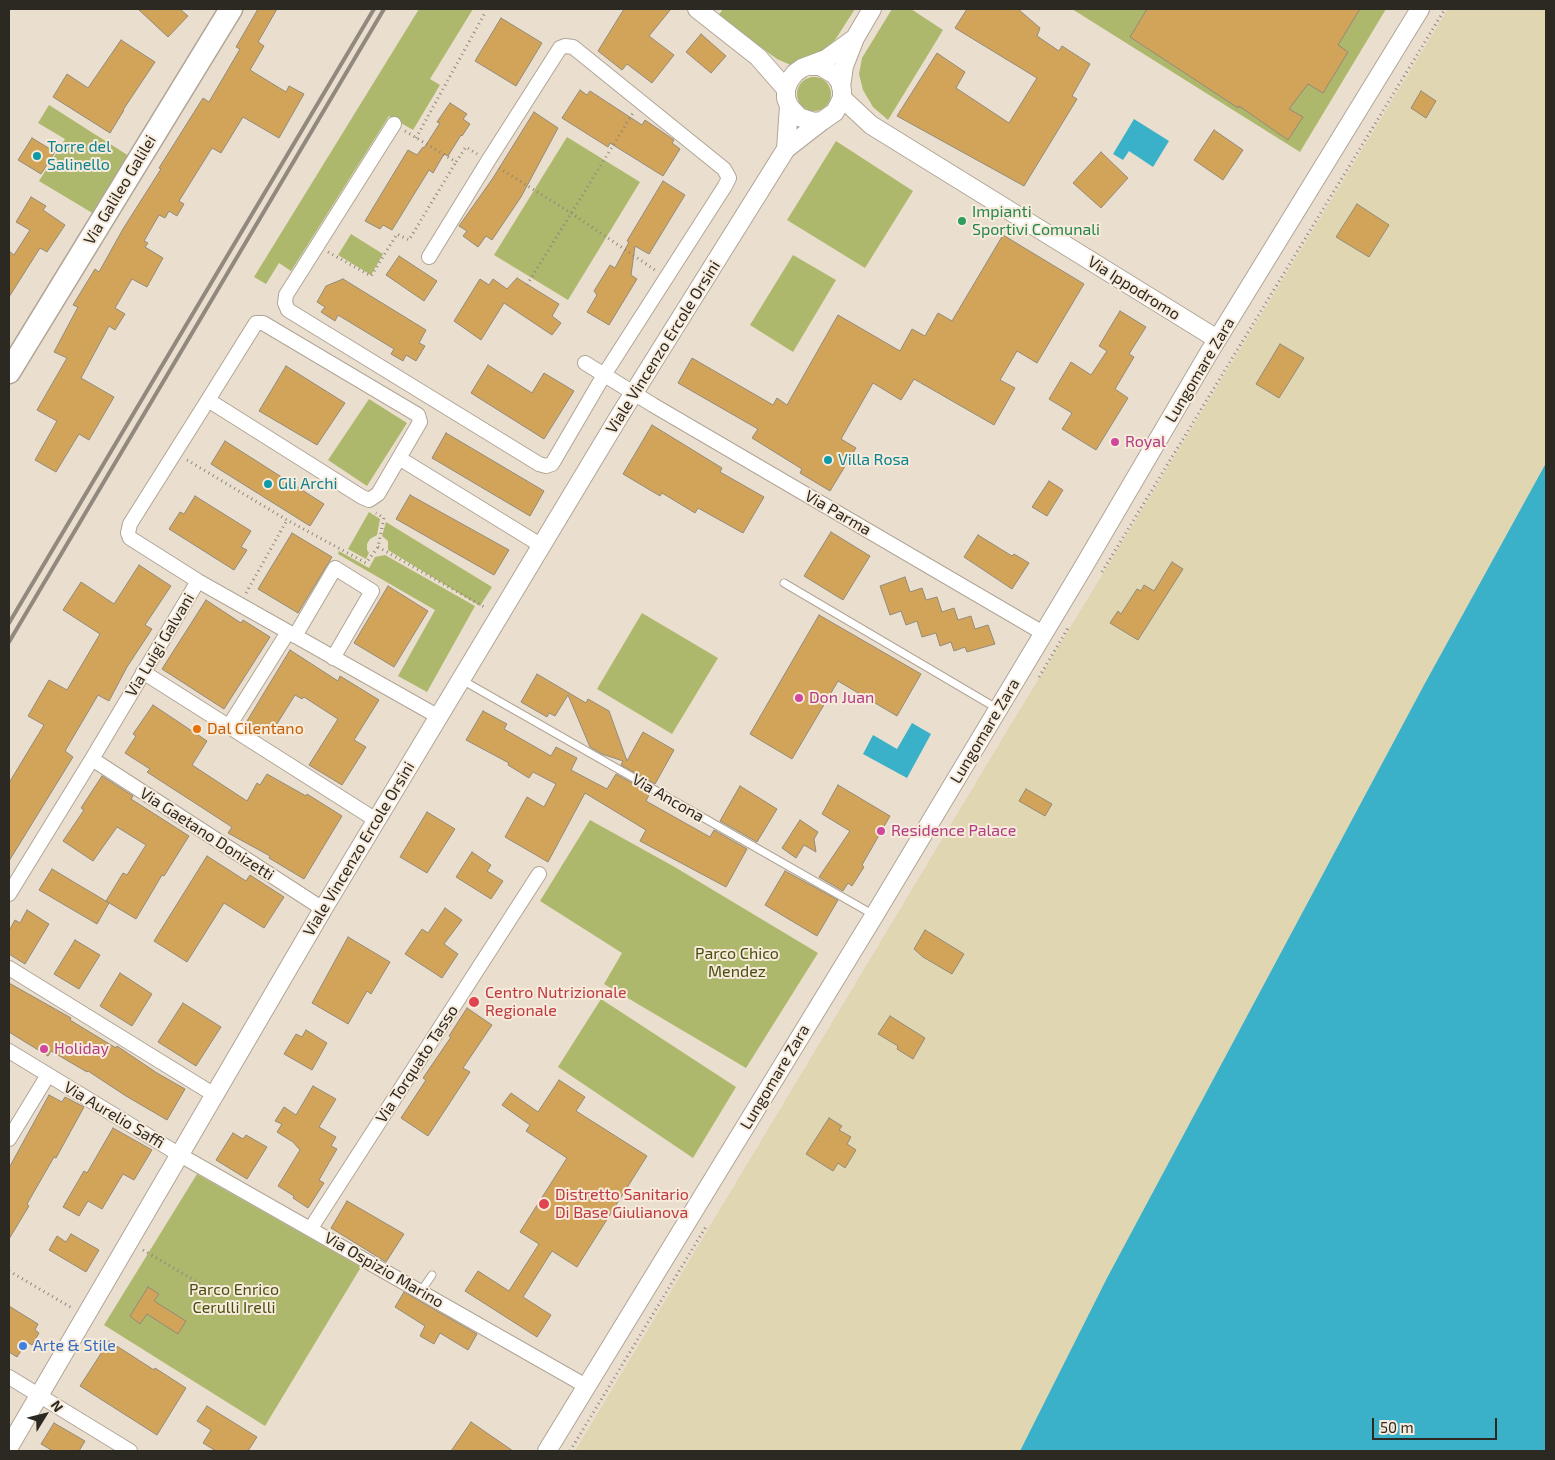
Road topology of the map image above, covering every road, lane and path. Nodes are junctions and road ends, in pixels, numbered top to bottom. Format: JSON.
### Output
{"nodes":[{"id":1,"x":230,"y":9,"type":"edge"},
{"id":2,"x":697,"y":9,"type":"edge"},
{"id":3,"x":872,"y":9,"type":"edge"},
{"id":4,"x":1420,"y":9,"type":"edge"},
{"id":5,"x":486,"y":11,"type":"dead end"},
{"id":6,"x":855,"y":38,"type":"junction"},
{"id":7,"x":811,"y":66,"type":"junction"},
{"id":8,"x":790,"y":89,"type":"junction"},
{"id":9,"x":842,"y":92,"type":"junction"},
{"id":10,"x":640,"y":102,"type":"junction"},
{"id":11,"x":826,"y":119,"type":"junction"},
{"id":12,"x":394,"y":124,"type":"joint"},
{"id":13,"x":871,"y":126,"type":"junction"},
{"id":14,"x":416,"y":138,"type":"junction"},
{"id":15,"x":786,"y":149,"type":"junction"},
{"id":16,"x":488,"y":161,"type":"junction"},
{"id":17,"x":456,"y":162,"type":"junction"},
{"id":18,"x":571,"y":213,"type":"junction"},
{"id":19,"x":318,"y":246,"type":"junction"},
{"id":20,"x":429,"y":257,"type":"dead end"},
{"id":21,"x":666,"y":277,"type":"junction"},
{"id":22,"x":527,"y":284,"type":"dead end"},
{"id":23,"x":1218,"y":339,"type":"junction"},
{"id":24,"x":585,"y":363,"type":"dead end"},
{"id":25,"x":9,"y":372,"type":"edge"},
{"id":26,"x":604,"y":375,"type":"junction"},
{"id":27,"x":634,"y":393,"type":"junction"},
{"id":28,"x":208,"y":400,"type":"junction"},
{"id":29,"x":175,"y":453,"type":"junction"},
{"id":30,"x":399,"y":458,"type":"junction"},
{"id":31,"x":370,"y":500,"type":"junction"},
{"id":32,"x":287,"y":520,"type":"junction"},
{"id":33,"x":378,"y":546,"type":"junction"},
{"id":34,"x":542,"y":546,"type":"junction"},
{"id":35,"x":198,"y":581,"type":"junction"},
{"id":36,"x":784,"y":583,"type":"dead end"},
{"id":37,"x":240,"y":604,"type":"junction"},
{"id":38,"x":500,"y":616,"type":"junction"},
{"id":39,"x":1043,"y":633,"type":"junction"},
{"id":40,"x":292,"y":634,"type":"junction"},
{"id":41,"x":333,"y":658,"type":"junction"},
{"id":42,"x":143,"y":672,"type":"junction"},
{"id":43,"x":461,"y":680,"type":"junction"},
{"id":44,"x":998,"y":708,"type":"junction"},
{"id":45,"x":438,"y":717,"type":"junction"},
{"id":46,"x":229,"y":726,"type":"junction"},
{"id":47,"x":92,"y":759,"type":"junction"},
{"id":48,"x":376,"y":820,"type":"junction"},
{"id":49,"x":539,"y":874,"type":"dead end"},
{"id":50,"x":9,"y":894,"type":"edge"},
{"id":51,"x":323,"y":909,"type":"junction"},
{"id":52,"x":874,"y":916,"type":"junction"},
{"id":53,"x":9,"y":968,"type":"edge"},
{"id":54,"x":9,"y":1051,"type":"edge"},
{"id":55,"x":48,"y":1075,"type":"junction"},
{"id":56,"x":214,"y":1094,"type":"junction"},
{"id":57,"x":9,"y":1139,"type":"edge"},
{"id":58,"x":180,"y":1155,"type":"junction"},
{"id":59,"x":311,"y":1228,"type":"junction"},
{"id":60,"x":148,"y":1253,"type":"dead end"},
{"id":61,"x":9,"y":1271,"type":"edge"},
{"id":62,"x":432,"y":1275,"type":"dead end"},
{"id":63,"x":421,"y":1291,"type":"junction"},
{"id":64,"x":224,"y":1298,"type":"dead end"},
{"id":65,"x":85,"y":1316,"type":"junction"},
{"id":66,"x":9,"y":1377,"type":"edge"},
{"id":67,"x":586,"y":1386,"type":"junction"},
{"id":68,"x":40,"y":1396,"type":"junction"},
{"id":69,"x":9,"y":1447,"type":"edge"},
{"id":70,"x":130,"y":1451,"type":"edge"},
{"id":71,"x":547,"y":1451,"type":"edge"}],
"edges":[{"from":1,"to":25,"type":"main road","name":"Via Galileo Galilei"},
{"from":2,"to":8,"type":"street","name":"Via Ippodromo"},
{"from":3,"to":6,"type":"street"},
{"from":4,"to":23,"type":"street","name":"Lungomare Zara"},
{"from":5,"to":14,"type":"path"},
{"from":6,"to":7,"type":"street"},
{"from":6,"to":9,"type":"street"},
{"from":7,"to":8,"type":"street"},
{"from":7,"to":9,"type":"street","name":"Via Ippodromo"},
{"from":8,"to":11,"type":"street","name":"Via Ippodromo"},
{"from":8,"to":15,"type":"street"},
{"from":9,"to":11,"type":"street"},
{"from":9,"to":13,"type":"street","name":"Via Ippodromo"},
{"from":10,"to":16,"type":"street"},
{"from":10,"to":18,"type":"path"},
{"from":10,"to":21,"type":"street"},
{"from":11,"to":13,"type":"street","name":"Via Ippodromo"},
{"from":11,"to":15,"type":"street"},
{"from":12,"to":14,"type":"path"},
{"from":12,"to":19,"type":"street"},
{"from":13,"to":23,"type":"street","name":"Via Ippodromo"},
{"from":14,"to":17,"type":"path"},
{"from":15,"to":27,"type":"street","name":"Viale Vincenzo Ercole Orsini"},
{"from":16,"to":17,"type":"path"},
{"from":16,"to":18,"type":"path"},
{"from":16,"to":20,"type":"street"},
{"from":17,"to":19,"type":"path"},
{"from":18,"to":21,"type":"path"},
{"from":18,"to":22,"type":"path"},
{"from":19,"to":26,"type":"street"},
{"from":21,"to":26,"type":"street"},
{"from":23,"to":39,"type":"street","name":"Lungomare Zara"},
{"from":24,"to":26,"type":"street","name":"Via Parma"},
{"from":26,"to":27,"type":"street","name":"Via Parma"},
{"from":27,"to":34,"type":"street","name":"Viale Vincenzo Ercole Orsini"},
{"from":27,"to":39,"type":"street","name":"Via Parma"},
{"from":28,"to":29,"type":"street"},
{"from":28,"to":30,"type":"street"},
{"from":28,"to":31,"type":"street"},
{"from":29,"to":32,"type":"path"},
{"from":29,"to":35,"type":"street"},
{"from":30,"to":31,"type":"street"},
{"from":30,"to":34,"type":"street"},
{"from":31,"to":33,"type":"path"},
{"from":32,"to":33,"type":"path"},
{"from":32,"to":37,"type":"path"},
{"from":33,"to":38,"type":"path"},
{"from":34,"to":38,"type":"street","name":"Viale Vincenzo Ercole Orsini"},
{"from":35,"to":37,"type":"street","name":"Via Luigi Galvani"},
{"from":35,"to":42,"type":"street","name":"Via Luigi Galvani"},
{"from":36,"to":44,"type":"lane"},
{"from":37,"to":40,"type":"street","name":"Via Luigi Galvani"},
{"from":38,"to":43,"type":"street","name":"Viale Vincenzo Ercole Orsini"},
{"from":39,"to":44,"type":"street","name":"Lungomare Zara"},
{"from":40,"to":41,"type":"street","name":"Via Luigi Galvani"},
{"from":40,"to":41,"type":"street"},
{"from":40,"to":46,"type":"street"},
{"from":41,"to":45,"type":"street","name":"Via Luigi Galvani"},
{"from":42,"to":46,"type":"street"},
{"from":42,"to":47,"type":"street","name":"Via Luigi Galvani"},
{"from":43,"to":45,"type":"street","name":"Viale Vincenzo Ercole Orsini"},
{"from":43,"to":52,"type":"lane","name":"Via Ancona"},
{"from":44,"to":52,"type":"street","name":"Lungomare Zara"},
{"from":45,"to":48,"type":"street","name":"Viale Vincenzo Ercole Orsini"},
{"from":46,"to":48,"type":"street"},
{"from":47,"to":50,"type":"street","name":"Via Luigi Galvani"},
{"from":47,"to":51,"type":"street","name":"Via Gaetano Donizetti"},
{"from":48,"to":51,"type":"street","name":"Viale Vincenzo Ercole Orsini"},
{"from":49,"to":59,"type":"street","name":"Via Torquato Tasso"},
{"from":51,"to":56,"type":"street","name":"Viale Vincenzo Ercole Orsini"},
{"from":52,"to":67,"type":"street","name":"Lungomare Zara"},
{"from":53,"to":56,"type":"street"},
{"from":54,"to":55,"type":"street","name":"Via Aurelio Saffi"},
{"from":55,"to":57,"type":"street","name":"Via Aurelio Saffi"},
{"from":55,"to":58,"type":"street","name":"Via Aurelio Saffi"},
{"from":56,"to":58,"type":"street","name":"Viale Vincenzo Ercole Orsini"},
{"from":58,"to":59,"type":"street","name":"Via Ospizio Marino"},
{"from":58,"to":65,"type":"street","name":"Viale Vincenzo Ercole Orsini"},
{"from":59,"to":63,"type":"street","name":"Via Ospizio Marino"},
{"from":60,"to":64,"type":"path"},
{"from":61,"to":65,"type":"path"},
{"from":62,"to":63,"type":"lane"},
{"from":63,"to":67,"type":"street","name":"Via Ospizio Marino"},
{"from":65,"to":68,"type":"street","name":"Viale Vincenzo Ercole Orsini"},
{"from":66,"to":68,"type":"street"},
{"from":67,"to":71,"type":"street","name":"Lungomare Zara"},
{"from":68,"to":69,"type":"street","name":"Viale Vincenzo Ercole Orsini"},
{"from":68,"to":70,"type":"street"}]}
